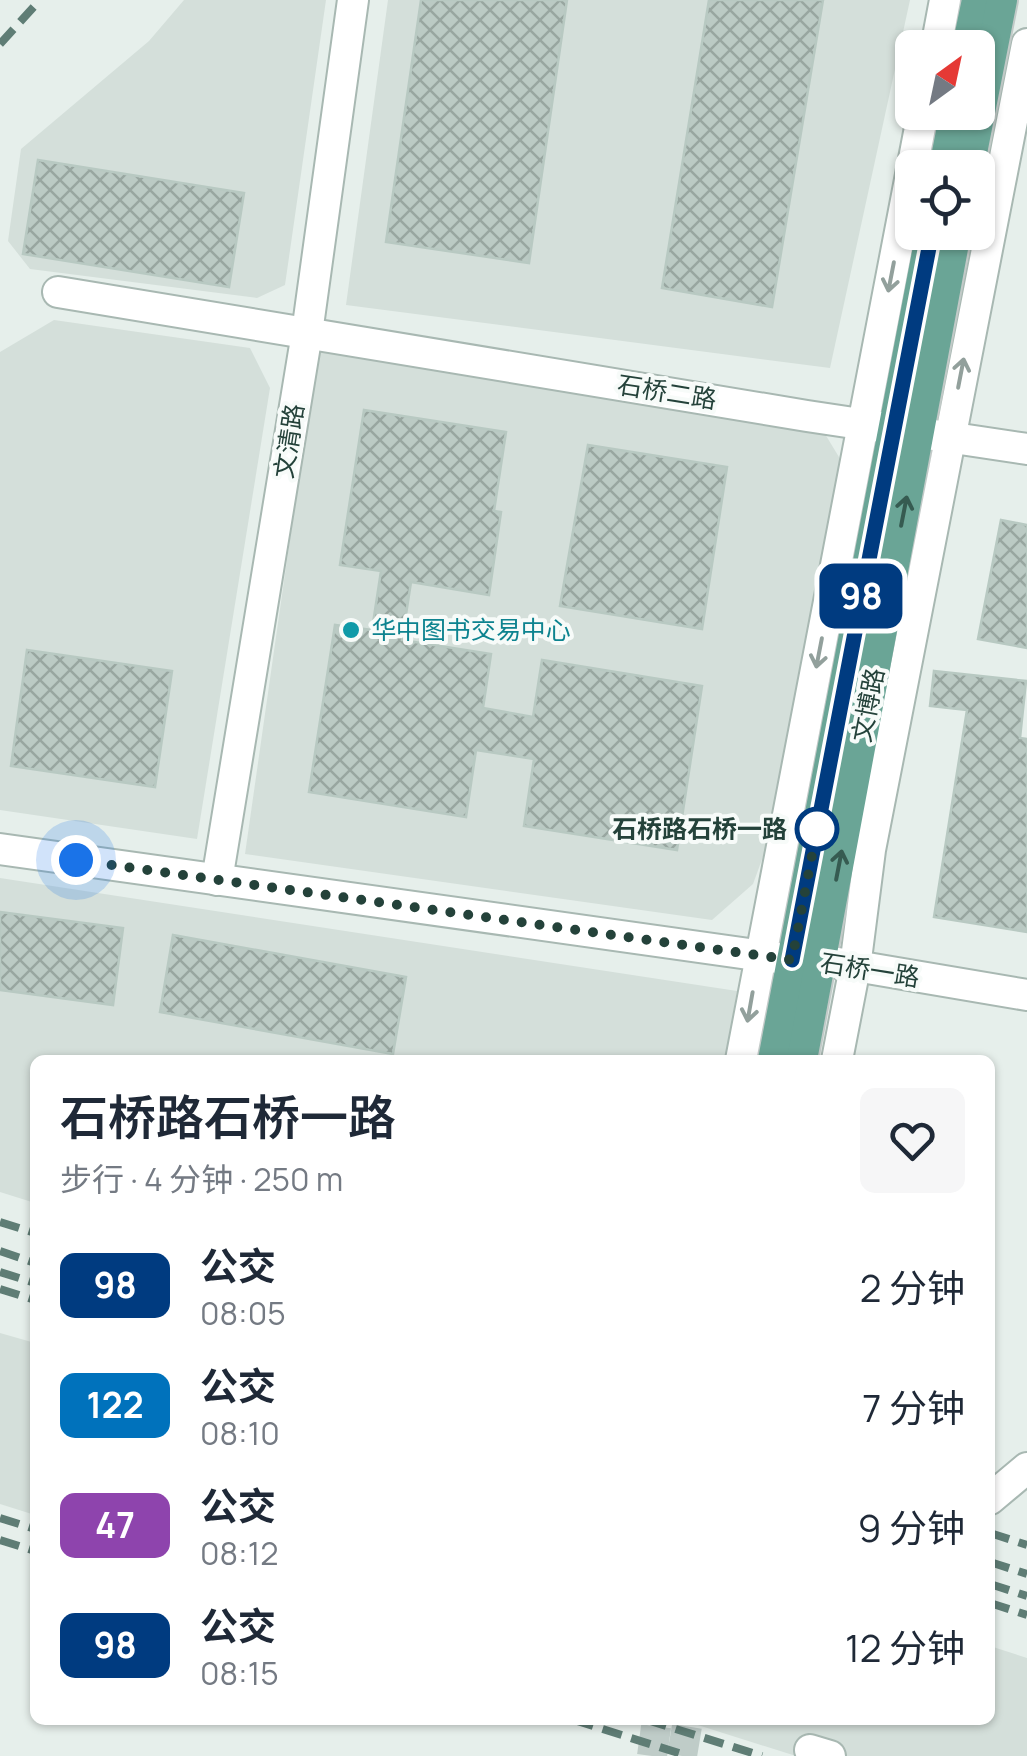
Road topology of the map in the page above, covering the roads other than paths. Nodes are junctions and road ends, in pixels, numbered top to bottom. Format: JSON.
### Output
{"nodes":[{"id":1,"x":354,"y":0,"type":"edge"},
{"id":2,"x":945,"y":0,"type":"edge"},
{"id":3,"x":977,"y":0,"type":"edge"},
{"id":4,"x":1002,"y":0,"type":"edge"},
{"id":5,"x":939,"y":30,"type":"edge"},
{"id":6,"x":971,"y":30,"type":"edge"},
{"id":7,"x":1027,"y":44,"type":"edge"},
{"id":8,"x":922,"y":130,"type":"edge"},
{"id":9,"x":972,"y":150,"type":"edge"},
{"id":10,"x":930,"y":250,"type":"edge"},
{"id":11,"x":951,"y":250,"type":"edge"},
{"id":12,"x":58,"y":292,"type":"dead end"},
{"id":13,"x":307,"y":333,"type":"junction"},
{"id":14,"x":906,"y":431,"type":"junction"},
{"id":15,"x":1027,"y":449,"type":"edge"},
{"id":16,"x":0,"y":848,"type":"edge"},
{"id":17,"x":217,"y":880,"type":"junction"},
{"id":18,"x":760,"y":955,"type":"junction"},
{"id":19,"x":806,"y":960,"type":"junction"},
{"id":20,"x":855,"y":967,"type":"junction"},
{"id":21,"x":1027,"y":995,"type":"edge"},
{"id":22,"x":742,"y":1055,"type":"edge"},
{"id":23,"x":775,"y":1055,"type":"edge"},
{"id":24,"x":802,"y":1055,"type":"edge"},
{"id":25,"x":837,"y":1055,"type":"edge"},
{"id":26,"x":1027,"y":1468,"type":"edge"},
{"id":27,"x":995,"y":1494,"type":"edge"}],
"edges":[{"from":1,"to":13,"type":"street","name":"文清路"},
{"from":2,"to":5,"type":"street"},
{"from":3,"to":6,"type":"main road"},
{"from":4,"to":9,"type":"main road"},
{"from":14,"to":7,"type":"street","one_way":true},
{"from":8,"to":14,"type":"street","one_way":true},
{"from":10,"to":14,"type":"main road","name":"文博路"},
{"from":11,"to":14,"type":"main road","name":"文博路"},
{"from":12,"to":13,"type":"street","name":"石桥二路"},
{"from":13,"to":14,"type":"street","name":"石桥二路"},
{"from":13,"to":17,"type":"street","name":"文清路"},
{"from":14,"to":15,"type":"street","name":"石桥二路"},
{"from":14,"to":18,"type":"street","one_way":true},
{"from":14,"to":19,"type":"main road","name":"文博路"},
{"from":14,"to":20,"type":"street"},
{"from":16,"to":17,"type":"street","name":"石桥一路"},
{"from":17,"to":18,"type":"street","name":"石桥一路"},
{"from":18,"to":19,"type":"street","name":"石桥一路"},
{"from":18,"to":22,"type":"street","one_way":true},
{"from":19,"to":20,"type":"street","name":"石桥一路"},
{"from":19,"to":23,"type":"main road"},
{"from":19,"to":24,"type":"main road","name":"文博路"},
{"from":20,"to":21,"type":"street","name":"石桥一路"},
{"from":20,"to":25,"type":"street"},
{"from":26,"to":27,"type":"street"}]}
